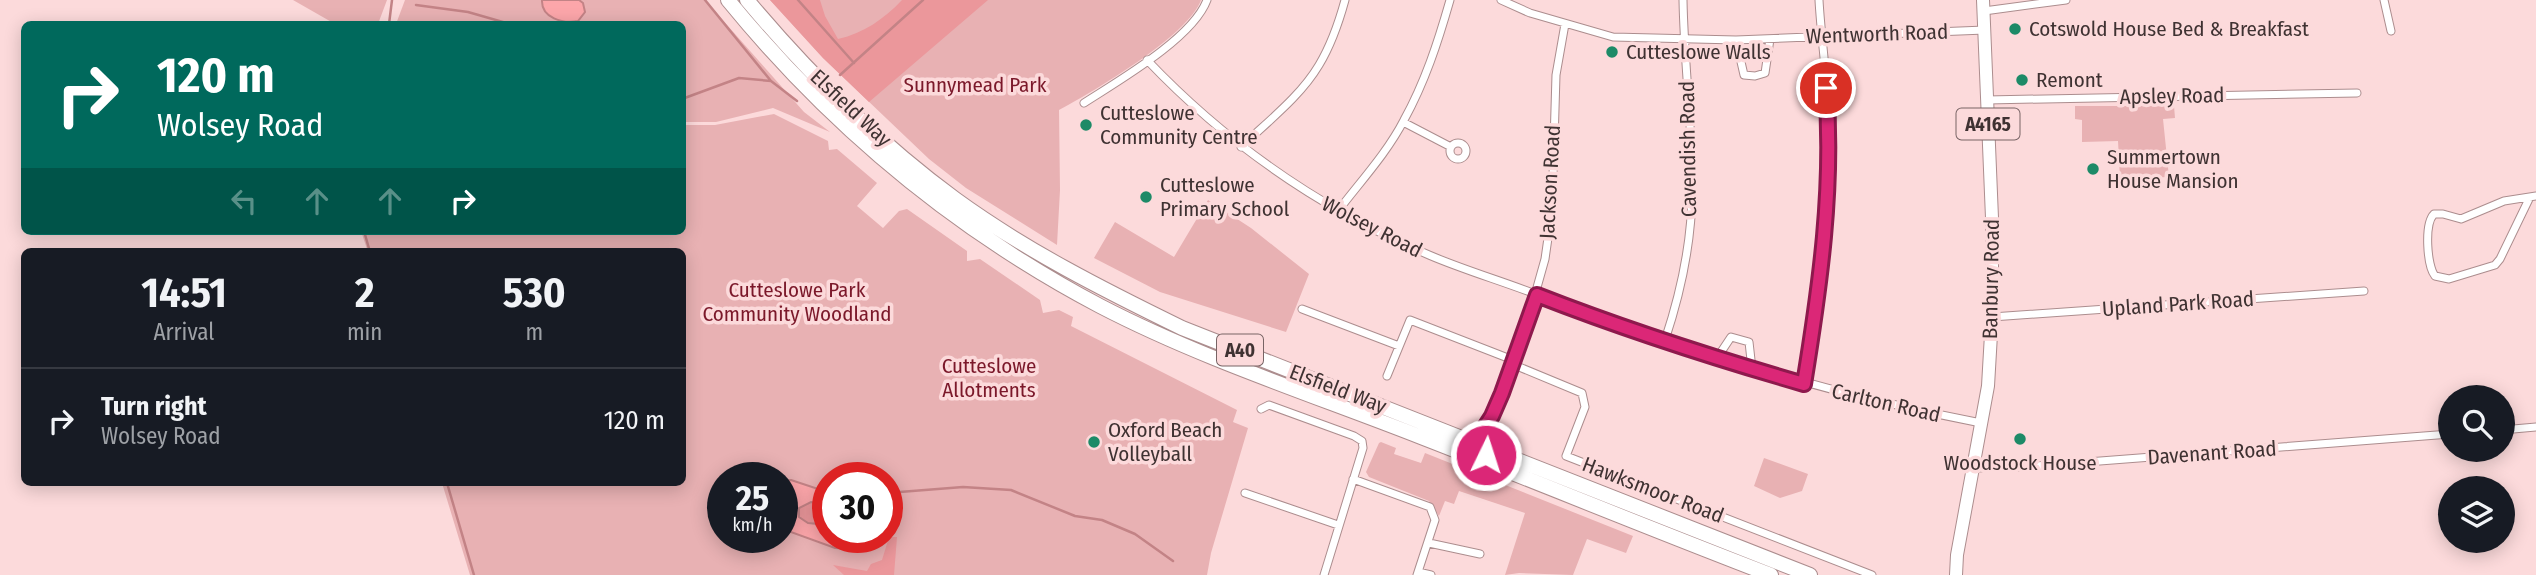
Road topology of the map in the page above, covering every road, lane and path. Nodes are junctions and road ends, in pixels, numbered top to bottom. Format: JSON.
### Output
{"nodes":[{"id":1,"x":728,"y":0,"type":"edge"},
{"id":2,"x":747,"y":0,"type":"edge"},
{"id":3,"x":1207,"y":0,"type":"edge"},
{"id":4,"x":1345,"y":0,"type":"edge"},
{"id":5,"x":1450,"y":0,"type":"edge"},
{"id":6,"x":1501,"y":0,"type":"edge"},
{"id":7,"x":1683,"y":0,"type":"edge"},
{"id":8,"x":1819,"y":0,"type":"edge"},
{"id":9,"x":2066,"y":0,"type":"edge"},
{"id":10,"x":2384,"y":0,"type":"edge"},
{"id":11,"x":1983,"y":5,"type":"edge"},
{"id":12,"x":1565,"y":24,"type":"junction"},
{"id":13,"x":2393,"y":27,"type":"dead end"},
{"id":14,"x":1985,"y":30,"type":"junction"},
{"id":15,"x":1822,"y":37,"type":"junction"},
{"id":16,"x":1770,"y":39,"type":"junction"},
{"id":17,"x":1685,"y":40,"type":"junction"},
{"id":18,"x":1736,"y":40,"type":"junction"},
{"id":19,"x":1147,"y":61,"type":"junction"},
{"id":20,"x":2357,"y":93,"type":"dead end"},
{"id":21,"x":1987,"y":100,"type":"junction"},
{"id":22,"x":1084,"y":103,"type":"dead end"},
{"id":23,"x":1403,"y":122,"type":"junction"},
{"id":24,"x":1241,"y":147,"type":"junction"},
{"id":25,"x":1451,"y":147,"type":"dead end"},
{"id":26,"x":2532,"y":197,"type":"edge"},
{"id":27,"x":1338,"y":211,"type":"junction"},
{"id":28,"x":2364,"y":291,"type":"dead end"},
{"id":29,"x":1537,"y":295,"type":"junction"},
{"id":30,"x":1302,"y":309,"type":"dead end"},
{"id":31,"x":1595,"y":317,"type":"joint"},
{"id":32,"x":1992,"y":317,"type":"junction"},
{"id":33,"x":1665,"y":340,"type":"junction"},
{"id":34,"x":1399,"y":346,"type":"junction"},
{"id":35,"x":1717,"y":358,"type":"junction"},
{"id":36,"x":1513,"y":362,"type":"junction"},
{"id":37,"x":1752,"y":369,"type":"junction"},
{"id":38,"x":1387,"y":376,"type":"dead end"},
{"id":39,"x":1804,"y":384,"type":"junction"},
{"id":40,"x":1261,"y":409,"type":"dead end"},
{"id":41,"x":1492,"y":416,"type":"junction"},
{"id":42,"x":1981,"y":423,"type":"junction"},
{"id":43,"x":2536,"y":427,"type":"edge"},
{"id":44,"x":2515,"y":429,"type":"edge"},
{"id":45,"x":2438,"y":435,"type":"edge"},
{"id":46,"x":1483,"y":446,"type":"junction"},
{"id":47,"x":1508,"y":456,"type":"junction"},
{"id":48,"x":1491,"y":464,"type":"junction"},
{"id":49,"x":1973,"y":468,"type":"junction"},
{"id":50,"x":1353,"y":479,"type":"junction"},
{"id":51,"x":1245,"y":492,"type":"dead end"},
{"id":52,"x":1338,"y":524,"type":"junction"},
{"id":53,"x":1429,"y":542,"type":"junction"},
{"id":54,"x":1480,"y":554,"type":"dead end"},
{"id":55,"x":1957,"y":555,"type":"junction"},
{"id":56,"x":1417,"y":574,"type":"edge"},
{"id":57,"x":1324,"y":575,"type":"edge"},
{"id":58,"x":1431,"y":575,"type":"edge"},
{"id":59,"x":1770,"y":575,"type":"edge"},
{"id":60,"x":1810,"y":575,"type":"edge"},
{"id":61,"x":1872,"y":575,"type":"edge"},
{"id":62,"x":1950,"y":575,"type":"edge"},
{"id":63,"x":1956,"y":575,"type":"edge"}],
"edges":[{"from":1,"to":48,"type":"highway","name":"Elsfield Way","number":"A40"},
{"from":2,"to":46,"type":"highway","name":"Elsfield Way","number":"A40"},
{"from":3,"to":19,"type":"street"},
{"from":4,"to":24,"type":"street"},
{"from":5,"to":23,"type":"street"},
{"from":6,"to":12,"type":"street","name":"Wentworth Road"},
{"from":7,"to":17,"type":"street","name":"Cavendish Road"},
{"from":8,"to":15,"type":"street"},
{"from":9,"to":11,"type":"street"},
{"from":10,"to":13,"type":"street"},
{"from":11,"to":14,"type":"main road","name":"Banbury Road","number":"A4165"},
{"from":12,"to":17,"type":"street","name":"Wentworth Road"},
{"from":12,"to":29,"type":"street","name":"Jackson Road"},
{"from":14,"to":15,"type":"street","name":"Wentworth Road"},
{"from":14,"to":21,"type":"main road","name":"Banbury Road","number":"A4165"},
{"from":15,"to":16,"type":"street","name":"Wentworth Road"},
{"from":15,"to":39,"type":"street"},
{"from":16,"to":18,"type":"street","name":"Wentworth Road"},
{"from":16,"to":18,"type":"street"},
{"from":17,"to":18,"type":"street","name":"Wentworth Road"},
{"from":17,"to":33,"type":"street","name":"Cavendish Road"},
{"from":19,"to":22,"type":"street"},
{"from":19,"to":24,"type":"street","name":"Wolsey Road"},
{"from":20,"to":21,"type":"street","name":"Apsley Road"},
{"from":21,"to":32,"type":"main road","name":"Banbury Road","number":"A4165"},
{"from":23,"to":25,"type":"street"},
{"from":23,"to":27,"type":"street"},
{"from":24,"to":27,"type":"street","name":"Wolsey Road"},
{"from":26,"to":26,"type":"street"},
{"from":27,"to":29,"type":"street","name":"Wolsey Road"},
{"from":28,"to":32,"type":"street","name":"Upland Park Road"},
{"from":29,"to":31,"type":"street","name":"Wolsey Road"},
{"from":29,"to":36,"type":"street","name":"Jackson Road"},
{"from":30,"to":34,"type":"street"},
{"from":31,"to":33,"type":"street","name":"Carlton Road"},
{"from":32,"to":42,"type":"main road","name":"Banbury Road","number":"A4165"},
{"from":33,"to":35,"type":"street","name":"Carlton Road"},
{"from":34,"to":36,"type":"street"},
{"from":34,"to":38,"type":"street"},
{"from":35,"to":37,"type":"street","name":"Carlton Road"},
{"from":35,"to":37,"type":"street"},
{"from":36,"to":41,"type":"street","name":"Jackson Road"},
{"from":36,"to":61,"type":"street","name":"Hawksmoor Road"},
{"from":37,"to":39,"type":"street","name":"Carlton Road"},
{"from":39,"to":42,"type":"street","name":"Carlton Road"},
{"from":40,"to":50,"type":"street"},
{"from":41,"to":46,"type":"street","name":"Jackson Road"},
{"from":41,"to":47,"type":"street"},
{"from":42,"to":49,"type":"main road","name":"Banbury Road","number":"A4165"},
{"from":43,"to":44,"type":"street"},
{"from":45,"to":49,"type":"street","name":"Davenant Road"},
{"from":46,"to":47,"type":"highway","name":"Elsfield Way","number":"A40"},
{"from":46,"to":48,"type":"street"},
{"from":47,"to":60,"type":"highway","name":"Elsfield Way","number":"A40"},
{"from":48,"to":59,"type":"highway","name":"Elsfield Way","number":"A40"},
{"from":49,"to":55,"type":"main road","name":"Banbury Road","number":"A4165"},
{"from":50,"to":52,"type":"street"},
{"from":50,"to":53,"type":"street"},
{"from":51,"to":52,"type":"street"},
{"from":52,"to":57,"type":"street"},
{"from":53,"to":54,"type":"street"},
{"from":53,"to":56,"type":"street"},
{"from":55,"to":62,"type":"main road","name":"Banbury Road","number":"A4165"},
{"from":55,"to":63,"type":"main road","name":"Banbury Road","number":"A4165"},
{"from":56,"to":58,"type":"street"}]}
